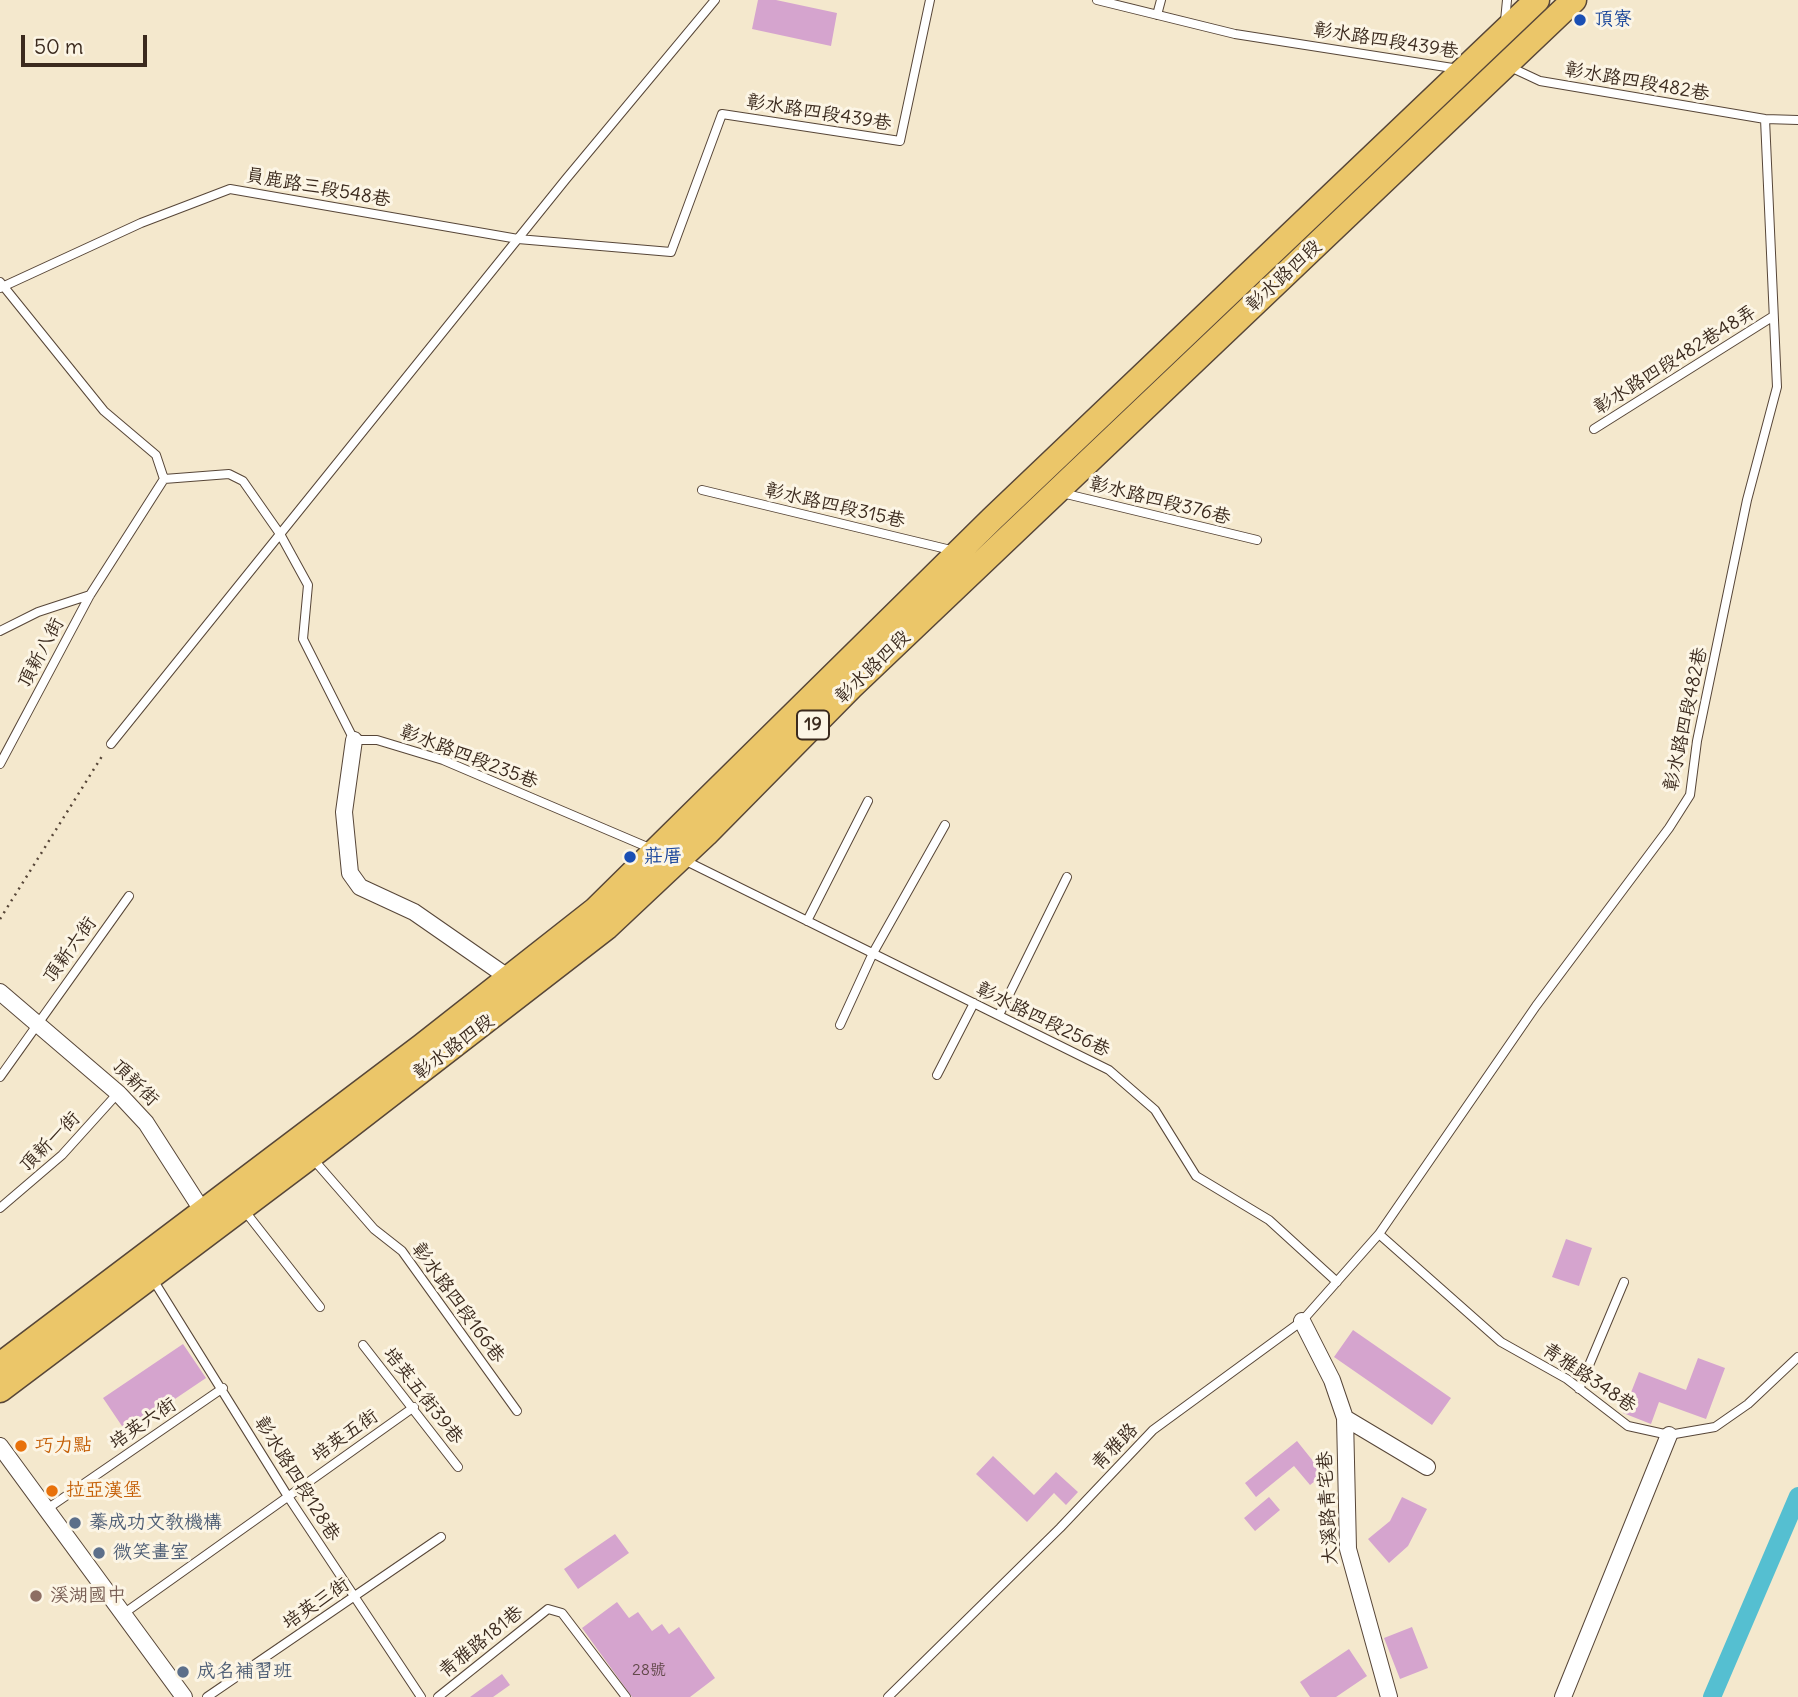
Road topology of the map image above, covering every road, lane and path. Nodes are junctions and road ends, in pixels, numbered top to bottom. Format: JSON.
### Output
{"nodes":[{"id":1,"x":715,"y":0,"type":"edge"},
{"id":2,"x":930,"y":0,"type":"edge"},
{"id":3,"x":1099,"y":0,"type":"edge"},
{"id":4,"x":1161,"y":0,"type":"edge"},
{"id":5,"x":1507,"y":0,"type":"edge"},
{"id":6,"x":1537,"y":0,"type":"edge"},
{"id":7,"x":1574,"y":0,"type":"edge"},
{"id":8,"x":1157,"y":15,"type":"junction"},
{"id":9,"x":1505,"y":48,"type":"junction"},
{"id":10,"x":1463,"y":69,"type":"junction"},
{"id":11,"x":1765,"y":119,"type":"junction"},
{"id":12,"x":1798,"y":120,"type":"edge"},
{"id":13,"x":519,"y":239,"type":"junction"},
{"id":14,"x":2,"y":285,"type":"edge"},
{"id":15,"x":1772,"y":317,"type":"junction"},
{"id":16,"x":1594,"y":429,"type":"dead end"},
{"id":17,"x":164,"y":479,"type":"junction"},
{"id":18,"x":702,"y":491,"type":"dead end"},
{"id":19,"x":1056,"y":492,"type":"junction"},
{"id":20,"x":1000,"y":529,"type":"junction"},
{"id":21,"x":280,"y":534,"type":"junction"},
{"id":22,"x":1257,"y":540,"type":"dead end"},
{"id":23,"x":959,"y":552,"type":"junction"},
{"id":24,"x":90,"y":595,"type":"junction"},
{"id":25,"x":0,"y":631,"type":"edge"},
{"id":26,"x":354,"y":740,"type":"junction"},
{"id":27,"x":111,"y":744,"type":"joint"},
{"id":28,"x":0,"y":764,"type":"edge"},
{"id":29,"x":868,"y":802,"type":"dead end"},
{"id":30,"x":945,"y":825,"type":"dead end"},
{"id":31,"x":668,"y":855,"type":"junction"},
{"id":32,"x":1067,"y":877,"type":"dead end"},
{"id":33,"x":129,"y":896,"type":"dead end"},
{"id":34,"x":0,"y":919,"type":"edge"},
{"id":35,"x":807,"y":920,"type":"junction"},
{"id":36,"x":873,"y":953,"type":"junction"},
{"id":37,"x":509,"y":978,"type":"junction"},
{"id":38,"x":0,"y":992,"type":"edge"},
{"id":39,"x":974,"y":1003,"type":"junction"},
{"id":40,"x":999,"y":1015,"type":"junction"},
{"id":41,"x":37,"y":1022,"type":"junction"},
{"id":42,"x":840,"y":1025,"type":"dead end"},
{"id":43,"x":937,"y":1075,"type":"dead end"},
{"id":44,"x":0,"y":1077,"type":"edge"},
{"id":45,"x":118,"y":1093,"type":"junction"},
{"id":46,"x":311,"y":1156,"type":"junction"},
{"id":47,"x":242,"y":1207,"type":"junction"},
{"id":48,"x":0,"y":1208,"type":"edge"},
{"id":49,"x":207,"y":1219,"type":"junction"},
{"id":50,"x":1379,"y":1234,"type":"junction"},
{"id":51,"x":150,"y":1276,"type":"junction"},
{"id":52,"x":1337,"y":1282,"type":"junction"},
{"id":53,"x":1624,"y":1282,"type":"dead end"},
{"id":54,"x":320,"y":1307,"type":"dead end"},
{"id":55,"x":1302,"y":1321,"type":"junction"},
{"id":56,"x":363,"y":1345,"type":"dead end"},
{"id":57,"x":1798,"y":1357,"type":"edge"},
{"id":58,"x":0,"y":1365,"type":"edge"},
{"id":59,"x":223,"y":1388,"type":"junction"},
{"id":60,"x":1579,"y":1389,"type":"junction"},
{"id":61,"x":0,"y":1390,"type":"edge"},
{"id":62,"x":414,"y":1407,"type":"junction"},
{"id":63,"x":517,"y":1411,"type":"dead end"},
{"id":64,"x":1345,"y":1418,"type":"junction"},
{"id":65,"x":1670,"y":1435,"type":"junction"},
{"id":66,"x":0,"y":1446,"type":"edge"},
{"id":67,"x":458,"y":1467,"type":"dead end"},
{"id":68,"x":1427,"y":1467,"type":"dead end"},
{"id":69,"x":287,"y":1495,"type":"junction"},
{"id":70,"x":47,"y":1509,"type":"junction"},
{"id":71,"x":442,"y":1537,"type":"dead end"},
{"id":72,"x":353,"y":1598,"type":"junction"},
{"id":73,"x":123,"y":1614,"type":"junction"},
{"id":74,"x":184,"y":1697,"type":"edge"},
{"id":75,"x":207,"y":1697,"type":"edge"},
{"id":76,"x":421,"y":1697,"type":"edge"},
{"id":77,"x":438,"y":1697,"type":"edge"},
{"id":78,"x":626,"y":1697,"type":"edge"},
{"id":79,"x":888,"y":1697,"type":"edge"},
{"id":80,"x":1389,"y":1697,"type":"edge"},
{"id":81,"x":1563,"y":1697,"type":"edge"}],
"edges":[{"from":1,"to":13,"type":"lane"},
{"from":2,"to":13,"type":"lane","name":"彰水路四段439巷"},
{"from":3,"to":8,"type":"lane","name":"彰水路四段439巷"},
{"from":4,"to":8,"type":"lane"},
{"from":5,"to":9,"type":"lane"},
{"from":6,"to":9,"type":"main road","name":"彰水路四段","number":"19"},
{"from":7,"to":9,"type":"main road","name":"彰水路四段","number":"19"},
{"from":8,"to":10,"type":"lane","name":"彰水路四段439巷"},
{"from":9,"to":10,"type":"main road","name":"彰水路四段","number":"19"},
{"from":9,"to":10,"type":"lane","name":"彰水路四段439巷"},
{"from":9,"to":11,"type":"lane","name":"彰水路四段482巷"},
{"from":9,"to":19,"type":"main road","name":"彰水路四段","number":"19"},
{"from":10,"to":20,"type":"main road","name":"彰水路四段","number":"19"},
{"from":11,"to":12,"type":"lane","name":"彰水路四段482巷"},
{"from":11,"to":15,"type":"lane","name":"彰水路四段482巷"},
{"from":13,"to":14,"type":"lane","name":"員鹿路三段548巷"},
{"from":13,"to":21,"type":"lane"},
{"from":14,"to":17,"type":"lane","name":"員鹿路三段548巷"},
{"from":15,"to":16,"type":"lane","name":"彰水路四段482巷48弄"},
{"from":15,"to":50,"type":"lane","name":"彰水路四段482巷"},
{"from":17,"to":21,"type":"lane"},
{"from":17,"to":24,"type":"lane"},
{"from":18,"to":23,"type":"lane","name":"彰水路四段315巷"},
{"from":19,"to":20,"type":"main road","name":"彰水路四段","number":"19"},
{"from":19,"to":22,"type":"lane","name":"彰水路四段376巷"},
{"from":20,"to":23,"type":"main road","name":"彰水路四段","number":"19"},
{"from":20,"to":31,"type":"main road","name":"彰水路四段","number":"19"},
{"from":21,"to":26,"type":"lane"},
{"from":21,"to":27,"type":"lane"},
{"from":23,"to":31,"type":"main road","name":"彰水路四段","number":"19"},
{"from":24,"to":25,"type":"lane"},
{"from":24,"to":28,"type":"lane","name":"頂新八街"},
{"from":26,"to":31,"type":"lane","name":"彰水路四段235巷"},
{"from":26,"to":37,"type":"street"},
{"from":27,"to":34,"type":"path"},
{"from":29,"to":35,"type":"lane"},
{"from":30,"to":36,"type":"lane"},
{"from":31,"to":35,"type":"lane","name":"彰水路四段256巷"},
{"from":31,"to":37,"type":"main road","name":"彰水路四段","number":"19"},
{"from":31,"to":46,"type":"main road","name":"彰水路四段","number":"19"},
{"from":32,"to":40,"type":"lane"},
{"from":33,"to":41,"type":"lane","name":"頂新六街"},
{"from":35,"to":36,"type":"lane","name":"彰水路四段256巷"},
{"from":36,"to":39,"type":"lane","name":"彰水路四段256巷"},
{"from":36,"to":42,"type":"lane"},
{"from":37,"to":49,"type":"main road","name":"彰水路四段","number":"19"},
{"from":38,"to":41,"type":"street","name":"頂新街"},
{"from":39,"to":40,"type":"lane","name":"彰水路四段256巷"},
{"from":39,"to":43,"type":"lane"},
{"from":40,"to":52,"type":"lane","name":"彰水路四段256巷"},
{"from":41,"to":44,"type":"lane","name":"頂新六街"},
{"from":41,"to":45,"type":"street","name":"頂新街"},
{"from":45,"to":48,"type":"lane","name":"頂新一街"},
{"from":45,"to":49,"type":"street","name":"頂新街"},
{"from":46,"to":47,"type":"main road","name":"彰水路四段","number":"19"},
{"from":46,"to":63,"type":"lane","name":"彰水路四段166巷"},
{"from":47,"to":49,"type":"main road","name":"彰水路四段","number":"19"},
{"from":47,"to":54,"type":"lane"},
{"from":49,"to":51,"type":"main road","name":"彰水路四段","number":"19"},
{"from":49,"to":58,"type":"main road","name":"彰水路四段","number":"19"},
{"from":50,"to":52,"type":"lane","name":"青雅路"},
{"from":50,"to":60,"type":"lane","name":"青雅路348巷"},
{"from":51,"to":59,"type":"lane","name":"彰水路四段128巷"},
{"from":51,"to":61,"type":"main road","name":"彰水路四段","number":"19"},
{"from":52,"to":55,"type":"lane","name":"青雅路"},
{"from":53,"to":60,"type":"lane"},
{"from":55,"to":64,"type":"street","name":"大溪路青宅巷"},
{"from":55,"to":79,"type":"lane","name":"青雅路"},
{"from":56,"to":62,"type":"lane","name":"培英五街39巷"},
{"from":57,"to":65,"type":"lane","name":"青雅路348巷"},
{"from":59,"to":69,"type":"lane","name":"彰水路四段128巷"},
{"from":59,"to":70,"type":"lane","name":"培英六街"},
{"from":60,"to":65,"type":"lane","name":"青雅路348巷"},
{"from":62,"to":67,"type":"lane","name":"培英五街39巷"},
{"from":62,"to":69,"type":"lane","name":"培英五街"},
{"from":64,"to":68,"type":"street"},
{"from":64,"to":80,"type":"street","name":"大溪路青宅巷"},
{"from":65,"to":81,"type":"street"},
{"from":66,"to":70,"type":"street"},
{"from":69,"to":72,"type":"lane","name":"彰水路四段128巷"},
{"from":69,"to":73,"type":"lane","name":"培英五街"},
{"from":70,"to":73,"type":"street"},
{"from":71,"to":72,"type":"lane","name":"培英三街"},
{"from":72,"to":75,"type":"lane","name":"培英三街"},
{"from":72,"to":76,"type":"lane","name":"彰水路四段128巷"},
{"from":73,"to":74,"type":"street"},
{"from":77,"to":78,"type":"lane","name":"青雅路181巷"}]}
